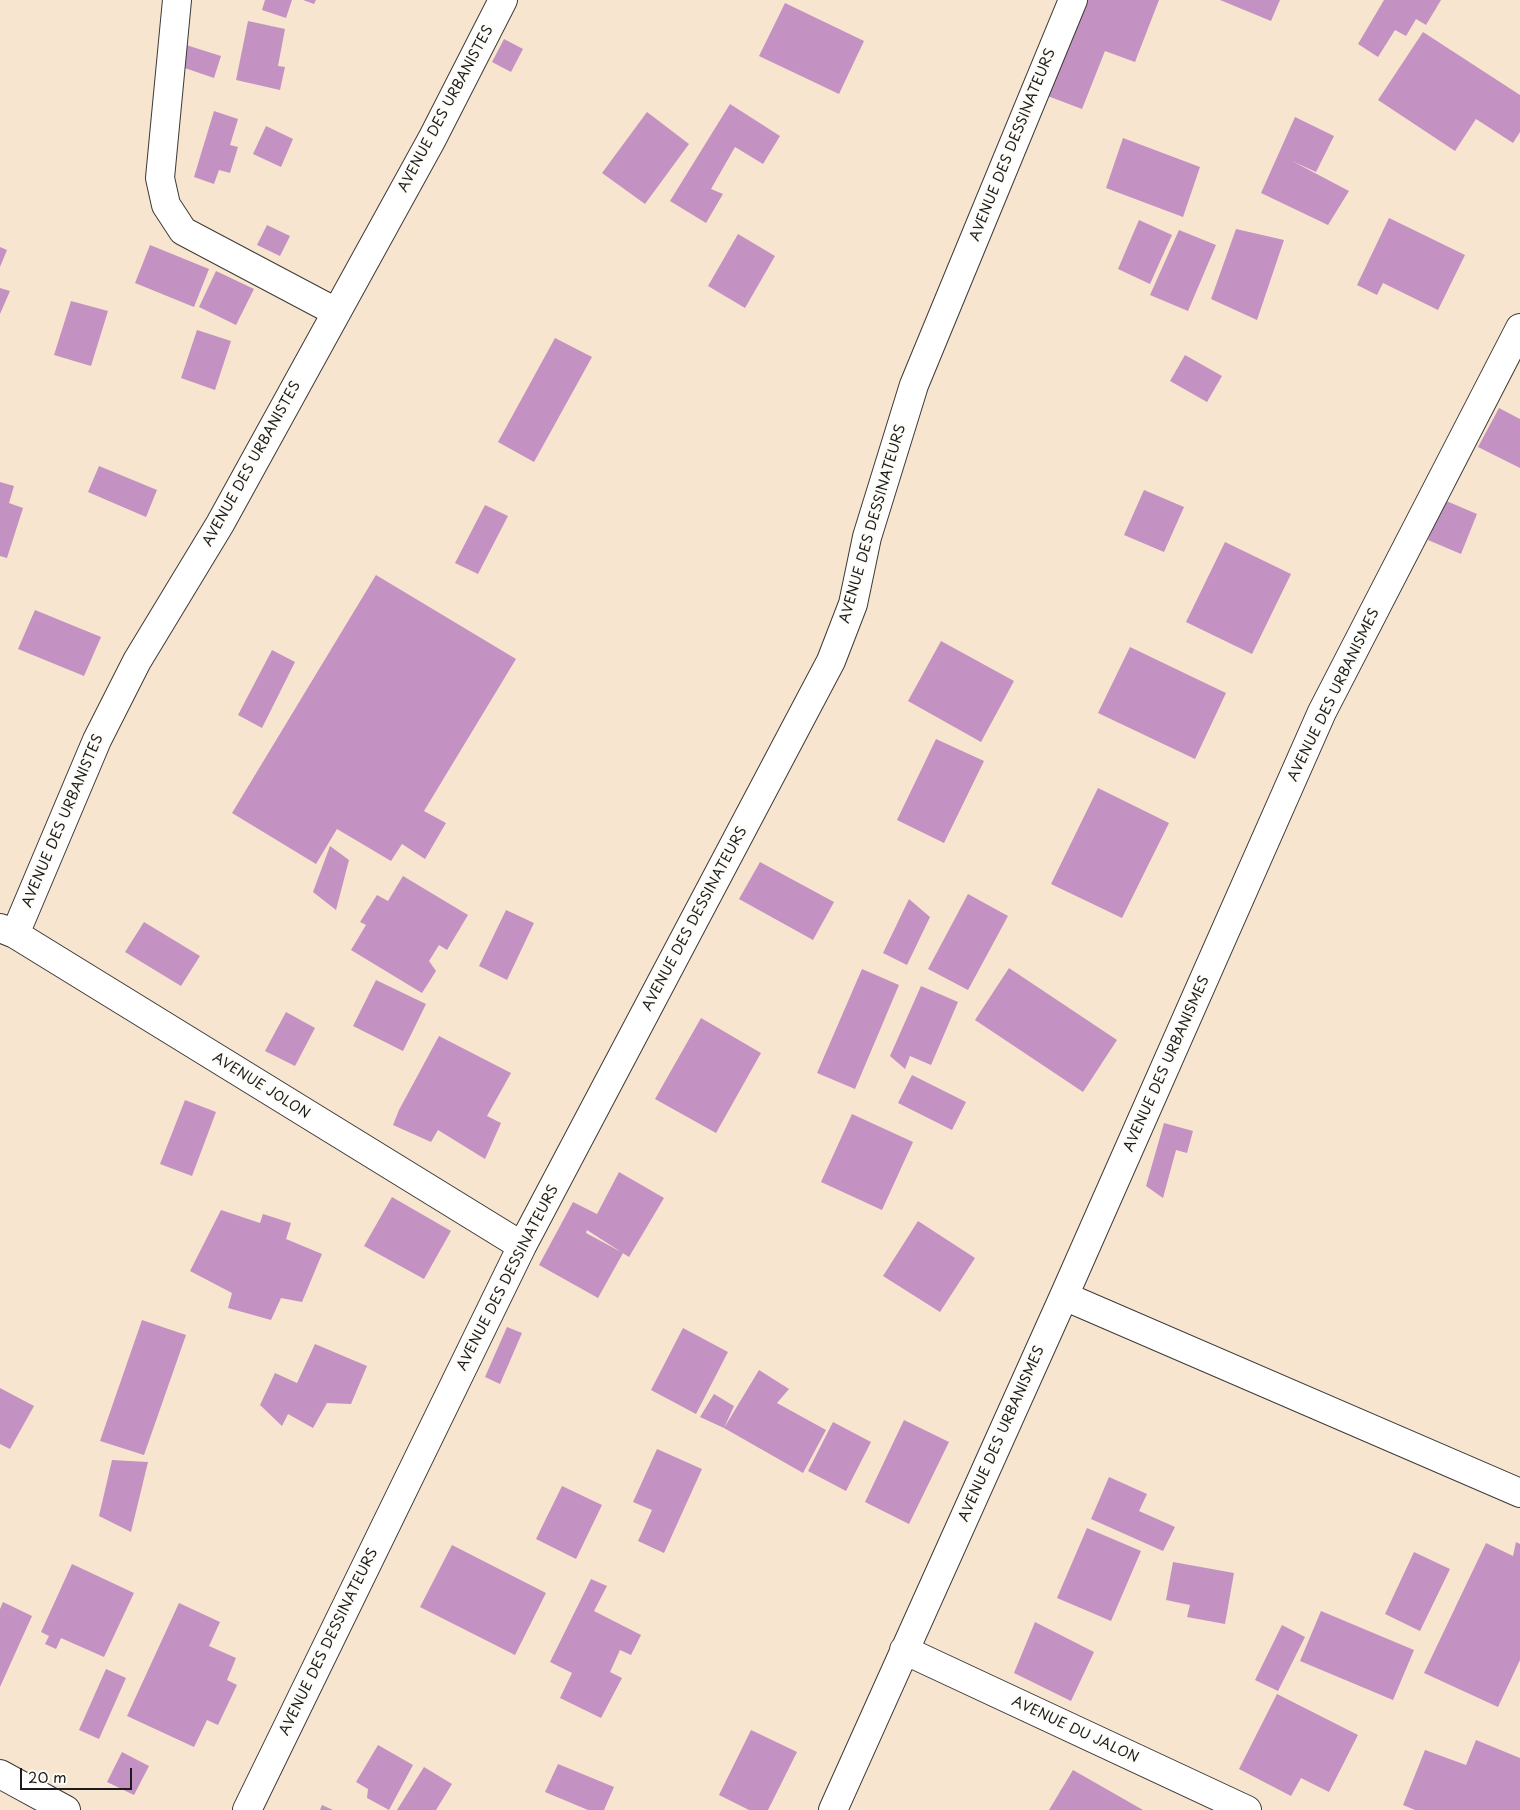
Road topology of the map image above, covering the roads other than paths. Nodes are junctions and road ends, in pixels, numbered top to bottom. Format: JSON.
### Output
{"nodes":[{"id":1,"x":177,"y":0,"type":"edge"},
{"id":2,"x":503,"y":0,"type":"edge"},
{"id":3,"x":1074,"y":0,"type":"edge"},
{"id":4,"x":336,"y":312,"type":"junction"},
{"id":5,"x":1520,"y":328,"type":"edge"},
{"id":6,"x":7,"y":931,"type":"edge"},
{"id":7,"x":522,"y":1246,"type":"junction"},
{"id":8,"x":1064,"y":1296,"type":"junction"},
{"id":9,"x":1520,"y":1493,"type":"edge"},
{"id":10,"x":904,"y":1650,"type":"junction"},
{"id":11,"x":0,"y":1774,"type":"edge"},
{"id":12,"x":66,"y":1810,"type":"edge"},
{"id":13,"x":247,"y":1810,"type":"edge"},
{"id":14,"x":833,"y":1810,"type":"edge"},
{"id":15,"x":1247,"y":1810,"type":"edge"}],
"edges":[{"from":1,"to":4,"type":"street"},
{"from":2,"to":4,"type":"street","name":"AVENUE DES URBANISTES"},
{"from":3,"to":7,"type":"street","name":"AVENUE DES DESSINATEURS"},
{"from":4,"to":6,"type":"street","name":"AVENUE DES URBANISTES"},
{"from":5,"to":8,"type":"street","name":"AVENUE DES URBANISMES"},
{"from":6,"to":7,"type":"street","name":"AVENUE JOLON"},
{"from":7,"to":13,"type":"street","name":"AVENUE DES DESSINATEURS"},
{"from":8,"to":9,"type":"street"},
{"from":8,"to":10,"type":"street","name":"AVENUE DES URBANISMES"},
{"from":10,"to":14,"type":"street","name":"AVENUE DES URBANISMES"},
{"from":10,"to":15,"type":"street","name":"AVENUE DU JALON"},
{"from":11,"to":12,"type":"street"}]}
